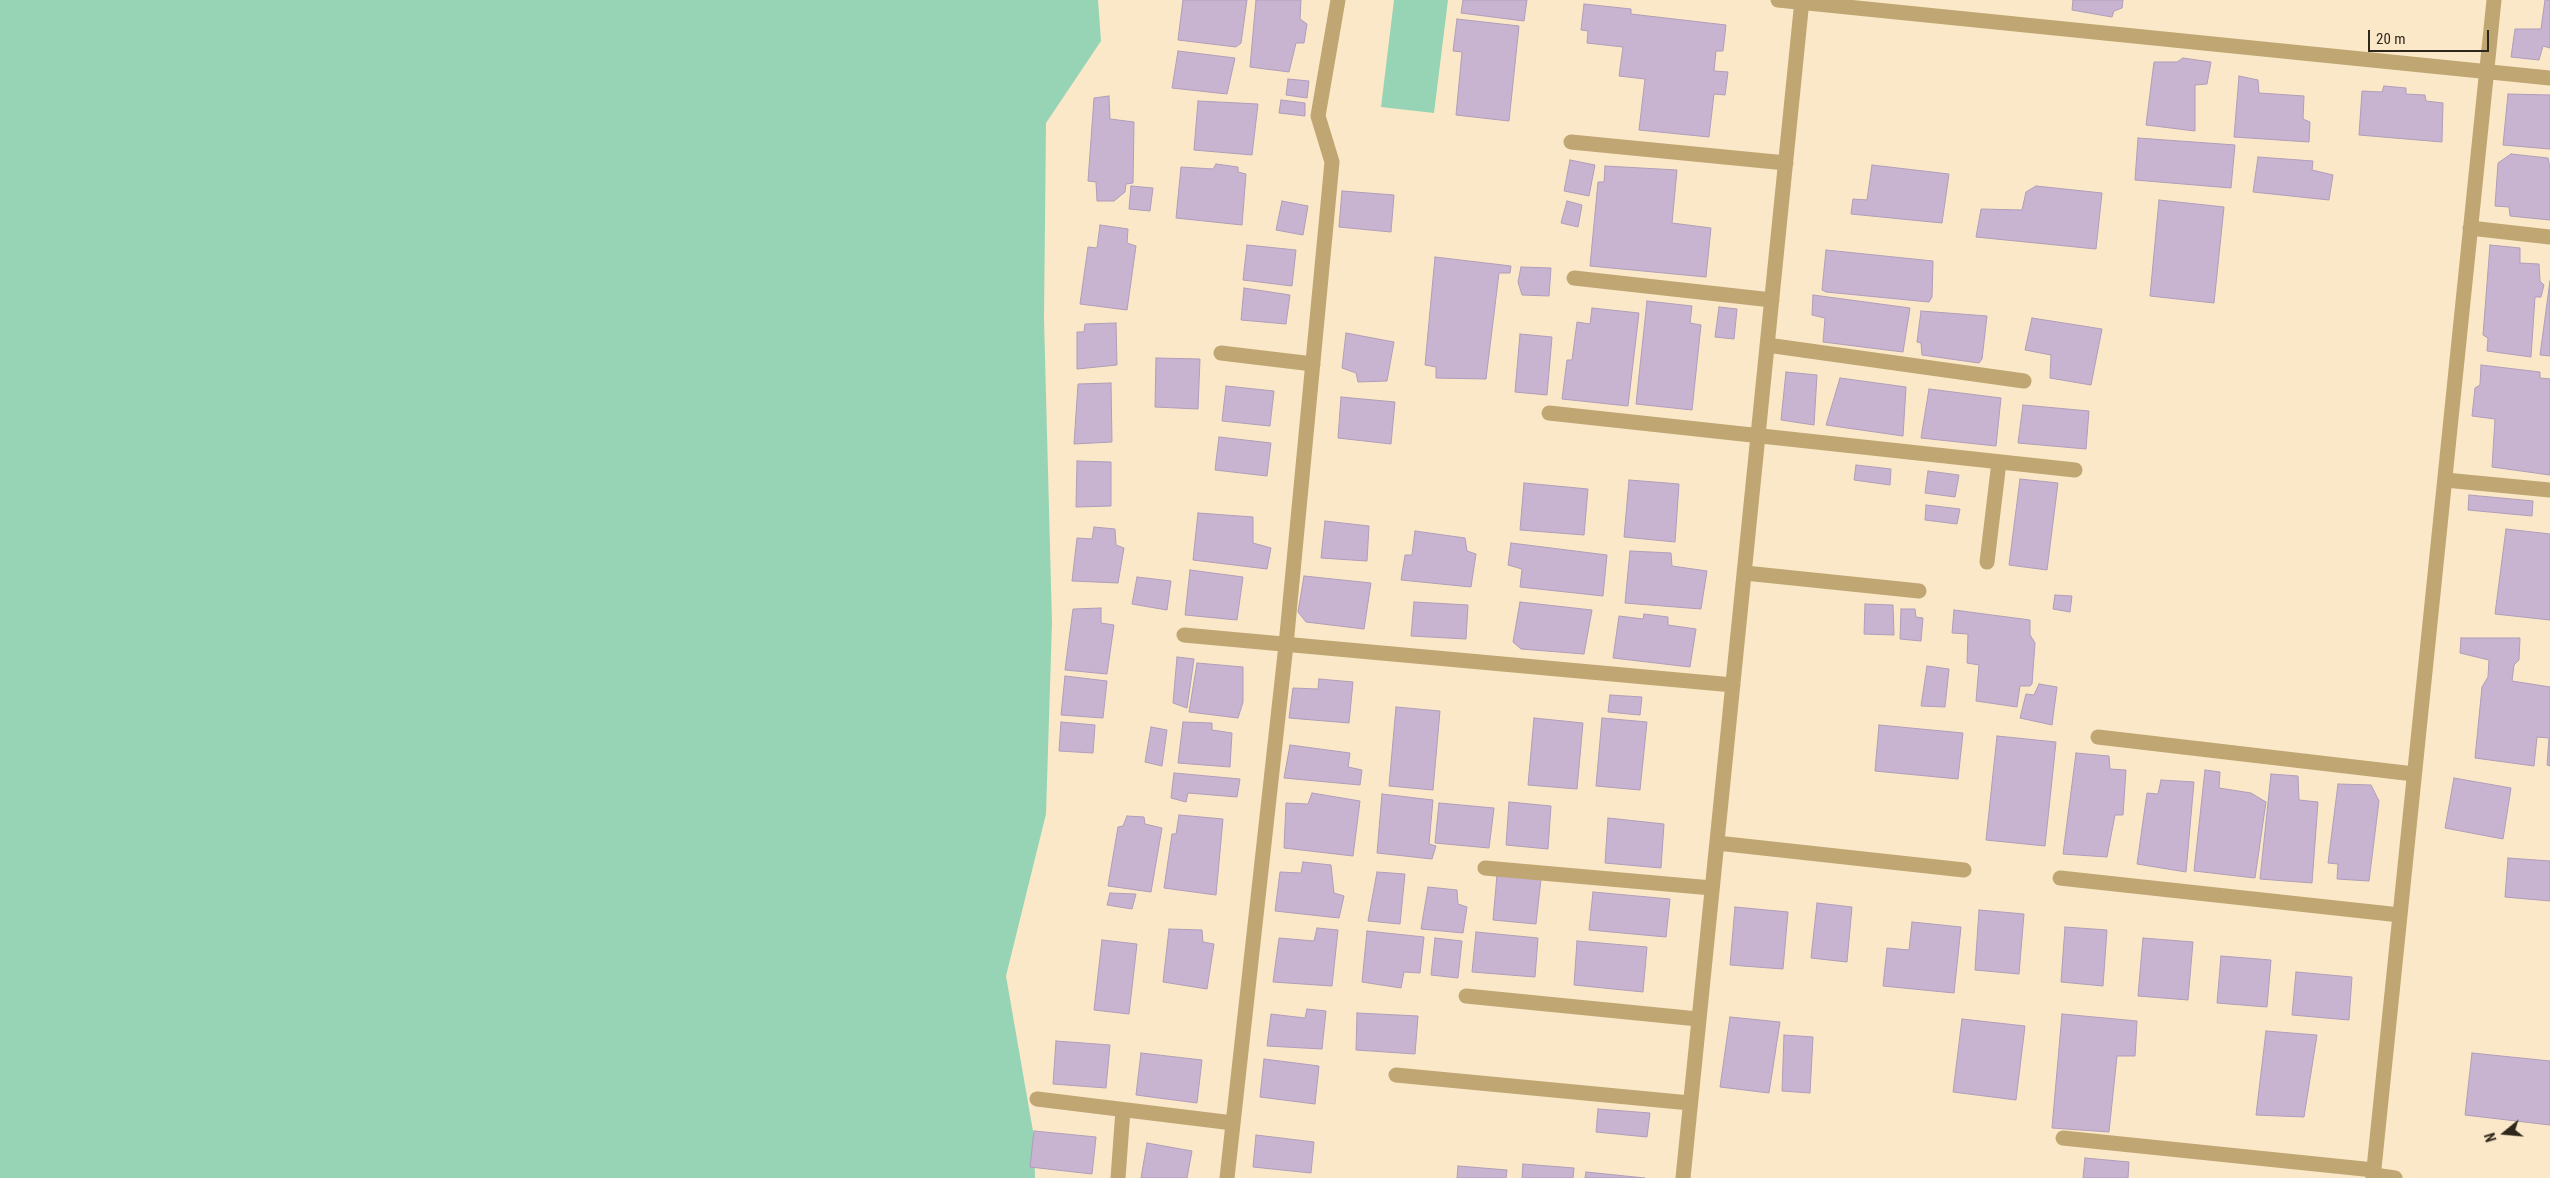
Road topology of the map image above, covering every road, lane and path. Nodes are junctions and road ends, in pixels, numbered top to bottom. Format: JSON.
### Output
{"nodes":[{"id":1,"x":1338,"y":0,"type":"edge"},
{"id":2,"x":1778,"y":0,"type":"edge"},
{"id":3,"x":2494,"y":0,"type":"edge"},
{"id":4,"x":1802,"y":1,"type":"edge"},
{"id":5,"x":2487,"y":71,"type":"junction"},
{"id":6,"x":2550,"y":78,"type":"edge"},
{"id":7,"x":1571,"y":142,"type":"dead end"},
{"id":8,"x":1786,"y":163,"type":"junction"},
{"id":9,"x":2470,"y":228,"type":"junction"},
{"id":10,"x":2550,"y":237,"type":"edge"},
{"id":11,"x":1574,"y":278,"type":"dead end"},
{"id":12,"x":1772,"y":300,"type":"junction"},
{"id":13,"x":1767,"y":345,"type":"junction"},
{"id":14,"x":1221,"y":353,"type":"dead end"},
{"id":15,"x":1313,"y":364,"type":"junction"},
{"id":16,"x":2024,"y":381,"type":"dead end"},
{"id":17,"x":1549,"y":413,"type":"dead end"},
{"id":18,"x":1758,"y":435,"type":"junction"},
{"id":19,"x":1999,"y":462,"type":"junction"},
{"id":20,"x":2075,"y":470,"type":"dead end"},
{"id":21,"x":2444,"y":480,"type":"junction"},
{"id":22,"x":2550,"y":490,"type":"edge"},
{"id":23,"x":1987,"y":562,"type":"dead end"},
{"id":24,"x":1744,"y":573,"type":"junction"},
{"id":25,"x":1919,"y":591,"type":"dead end"},
{"id":26,"x":1184,"y":635,"type":"dead end"},
{"id":27,"x":1286,"y":645,"type":"junction"},
{"id":28,"x":1733,"y":685,"type":"junction"},
{"id":29,"x":2098,"y":737,"type":"dead end"},
{"id":30,"x":2414,"y":774,"type":"junction"},
{"id":31,"x":1717,"y":844,"type":"junction"},
{"id":32,"x":1485,"y":868,"type":"dead end"},
{"id":33,"x":1964,"y":870,"type":"dead end"},
{"id":34,"x":2060,"y":878,"type":"dead end"},
{"id":35,"x":1712,"y":888,"type":"junction"},
{"id":36,"x":2400,"y":915,"type":"junction"},
{"id":37,"x":1466,"y":996,"type":"dead end"},
{"id":38,"x":1698,"y":1019,"type":"junction"},
{"id":39,"x":1396,"y":1075,"type":"dead end"},
{"id":40,"x":1037,"y":1099,"type":"dead end"},
{"id":41,"x":1690,"y":1103,"type":"junction"},
{"id":42,"x":1123,"y":1110,"type":"junction"},
{"id":43,"x":1233,"y":1124,"type":"junction"},
{"id":44,"x":2063,"y":1138,"type":"dead end"},
{"id":45,"x":2374,"y":1175,"type":"edge"},
{"id":46,"x":1118,"y":1178,"type":"edge"},
{"id":47,"x":1226,"y":1178,"type":"edge"},
{"id":48,"x":1682,"y":1178,"type":"edge"},
{"id":49,"x":2395,"y":1178,"type":"edge"}],
"edges":[{"from":1,"to":15,"type":"street"},
{"from":2,"to":4,"type":"street"},
{"from":3,"to":5,"type":"street"},
{"from":4,"to":5,"type":"street"},
{"from":4,"to":8,"type":"street"},
{"from":5,"to":6,"type":"street"},
{"from":5,"to":9,"type":"street"},
{"from":7,"to":8,"type":"street"},
{"from":8,"to":12,"type":"street"},
{"from":9,"to":10,"type":"street"},
{"from":9,"to":21,"type":"street"},
{"from":11,"to":12,"type":"street"},
{"from":12,"to":13,"type":"street"},
{"from":13,"to":16,"type":"street"},
{"from":13,"to":18,"type":"street"},
{"from":14,"to":15,"type":"street"},
{"from":15,"to":27,"type":"street"},
{"from":17,"to":18,"type":"street"},
{"from":18,"to":19,"type":"street"},
{"from":18,"to":24,"type":"street"},
{"from":19,"to":20,"type":"street"},
{"from":19,"to":23,"type":"street"},
{"from":21,"to":22,"type":"street"},
{"from":21,"to":30,"type":"street"},
{"from":24,"to":25,"type":"street"},
{"from":24,"to":28,"type":"street"},
{"from":26,"to":27,"type":"street"},
{"from":27,"to":28,"type":"street"},
{"from":27,"to":43,"type":"street"},
{"from":28,"to":31,"type":"street"},
{"from":29,"to":30,"type":"street"},
{"from":30,"to":36,"type":"street"},
{"from":31,"to":33,"type":"street"},
{"from":31,"to":35,"type":"street"},
{"from":32,"to":35,"type":"street"},
{"from":34,"to":36,"type":"street"},
{"from":35,"to":38,"type":"street"},
{"from":36,"to":45,"type":"street"},
{"from":37,"to":38,"type":"street"},
{"from":38,"to":41,"type":"street"},
{"from":39,"to":41,"type":"street"},
{"from":40,"to":42,"type":"street"},
{"from":41,"to":48,"type":"street"},
{"from":42,"to":43,"type":"street"},
{"from":42,"to":46,"type":"street"},
{"from":43,"to":47,"type":"street"},
{"from":44,"to":45,"type":"street"},
{"from":45,"to":49,"type":"street"}]}
